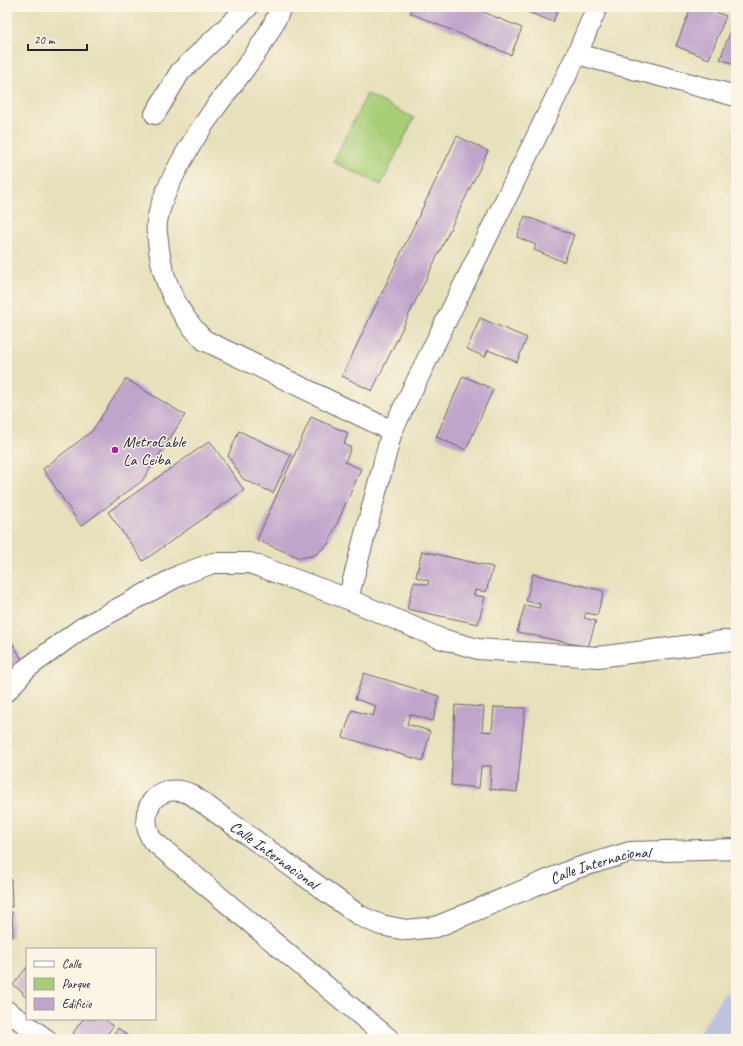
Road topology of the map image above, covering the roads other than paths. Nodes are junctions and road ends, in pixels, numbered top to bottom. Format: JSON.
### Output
{"nodes":[{"id":1,"x":248,"y":7,"type":"edge"},
{"id":2,"x":280,"y":7,"type":"edge"},
{"id":3,"x":597,"y":7,"type":"edge"},
{"id":4,"x":577,"y":54,"type":"junction"},
{"id":5,"x":736,"y":96,"type":"edge"},
{"id":6,"x":155,"y":114,"type":"dead end"},
{"id":7,"x":392,"y":431,"type":"junction"},
{"id":8,"x":348,"y":599,"type":"junction"},
{"id":9,"x":736,"y":642,"type":"edge"},
{"id":10,"x":7,"y":691,"type":"edge"},
{"id":11,"x":736,"y":849,"type":"edge"},
{"id":12,"x":7,"y":1011,"type":"edge"},
{"id":13,"x":46,"y":1039,"type":"edge"},
{"id":14,"x":390,"y":1039,"type":"edge"}],
"edges":[{"from":1,"to":6,"type":"street"},
{"from":2,"to":7,"type":"street"},
{"from":3,"to":4,"type":"street"},
{"from":4,"to":5,"type":"street"},
{"from":4,"to":7,"type":"street"},
{"from":7,"to":8,"type":"street"},
{"from":8,"to":9,"type":"street"},
{"from":8,"to":10,"type":"street"},
{"from":11,"to":14,"type":"street","name":"Calle Internacional"},
{"from":12,"to":13,"type":"street"}]}
